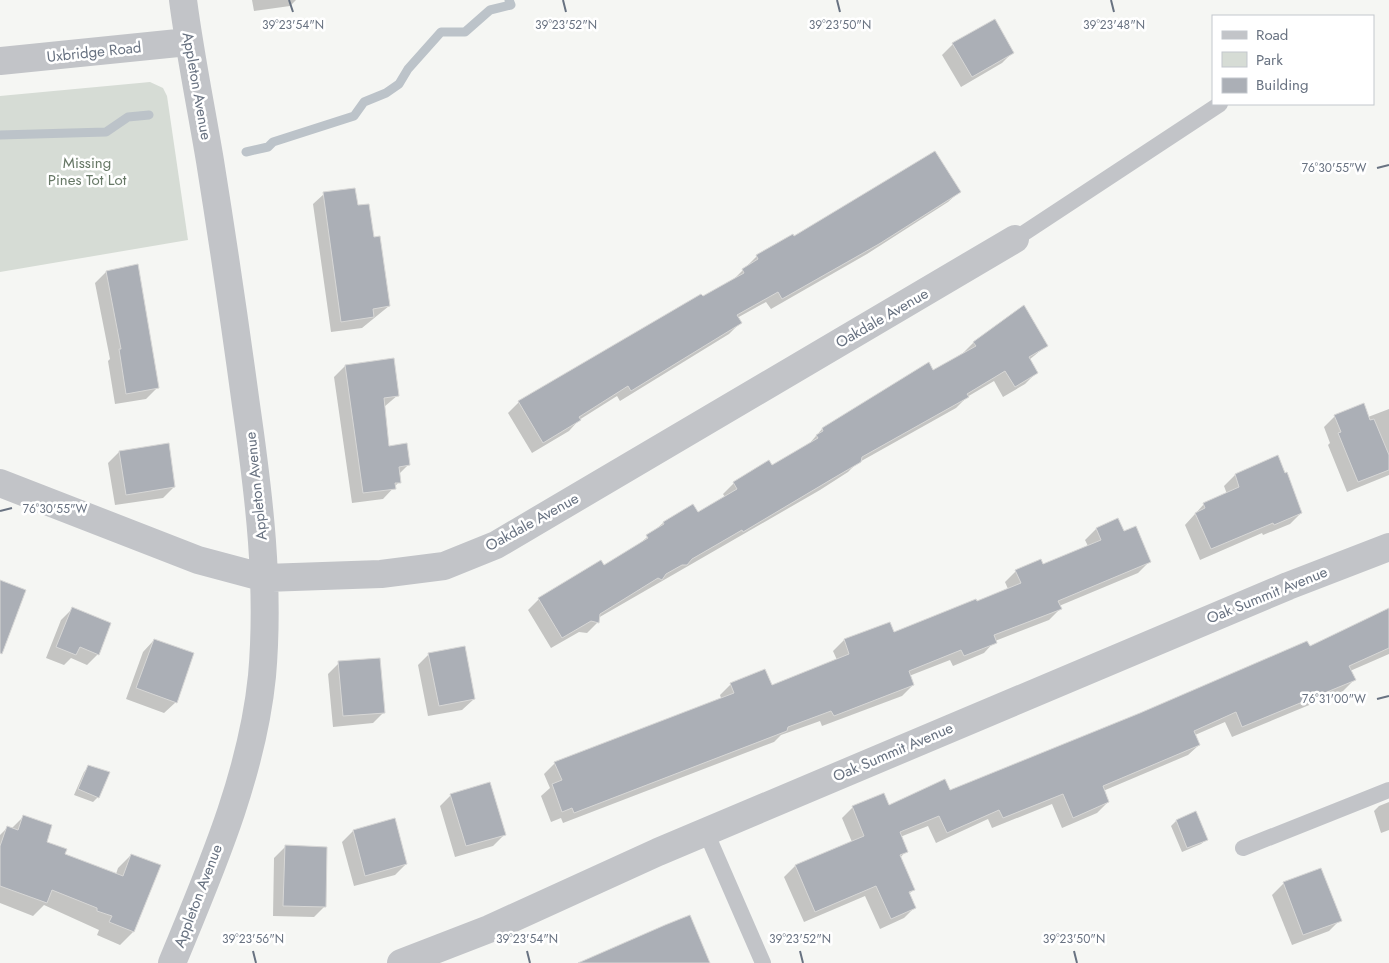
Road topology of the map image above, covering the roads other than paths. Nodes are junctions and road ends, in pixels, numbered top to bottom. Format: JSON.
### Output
{"nodes":[{"id":1,"x":183,"y":0,"type":"edge"},
{"id":2,"x":188,"y":42,"type":"junction"},
{"id":3,"x":0,"y":61,"type":"edge"},
{"id":4,"x":1218,"y":105,"type":"edge"},
{"id":5,"x":1015,"y":239,"type":"joint"},
{"id":6,"x":0,"y":483,"type":"edge"},
{"id":7,"x":1388,"y":549,"type":"edge"},
{"id":8,"x":265,"y":578,"type":"junction"},
{"id":9,"x":1389,"y":790,"type":"edge"},
{"id":10,"x":706,"y":832,"type":"junction"},
{"id":11,"x":1242,"y":848,"type":"dead end"},
{"id":12,"x":172,"y":963,"type":"edge"},
{"id":13,"x":401,"y":963,"type":"edge"},
{"id":14,"x":763,"y":963,"type":"edge"}],
"edges":[{"from":1,"to":2,"type":"street","name":"Appleton Avenue"},
{"from":2,"to":3,"type":"street","name":"Uxbridge Road"},
{"from":2,"to":8,"type":"street","name":"Appleton Avenue"},
{"from":4,"to":5,"type":"lane"},
{"from":5,"to":8,"type":"street","name":"Oakdale Avenue"},
{"from":6,"to":8,"type":"street","name":"Oakdale Avenue"},
{"from":7,"to":10,"type":"street","name":"Oak Summit Avenue"},
{"from":8,"to":12,"type":"street","name":"Appleton Avenue"},
{"from":9,"to":11,"type":"lane"},
{"from":10,"to":13,"type":"street","name":"Oak Summit Avenue"},
{"from":10,"to":14,"type":"lane"}]}
